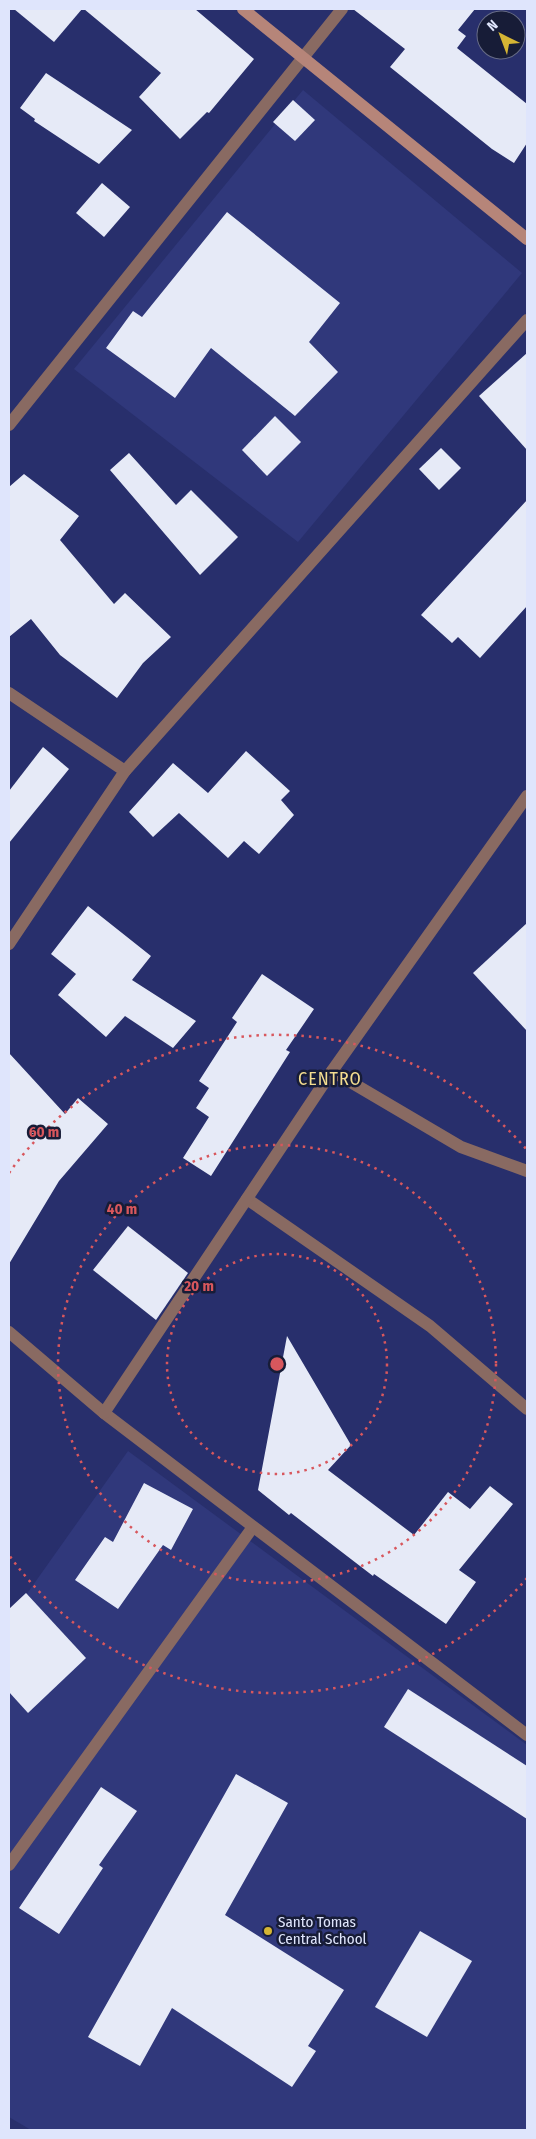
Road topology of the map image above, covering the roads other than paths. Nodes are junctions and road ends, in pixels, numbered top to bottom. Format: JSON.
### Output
{"nodes":[{"id":1,"x":243,"y":9,"type":"edge"},
{"id":2,"x":342,"y":9,"type":"edge"},
{"id":3,"x":303,"y":58,"type":"junction"},
{"id":4,"x":527,"y":239,"type":"edge"},
{"id":5,"x":527,"y":320,"type":"edge"},
{"id":6,"x":9,"y":425,"type":"edge"},
{"id":7,"x":9,"y":693,"type":"edge"},
{"id":8,"x":125,"y":771,"type":"junction"},
{"id":9,"x":527,"y":796,"type":"edge"},
{"id":10,"x":9,"y":944,"type":"edge"},
{"id":11,"x":332,"y":1071,"type":"junction"},
{"id":12,"x":527,"y":1171,"type":"edge"},
{"id":13,"x":247,"y":1199,"type":"junction"},
{"id":14,"x":9,"y":1332,"type":"edge"},
{"id":15,"x":527,"y":1409,"type":"edge"},
{"id":16,"x":104,"y":1413,"type":"junction"},
{"id":17,"x":253,"y":1528,"type":"junction"},
{"id":18,"x":527,"y":1734,"type":"edge"},
{"id":19,"x":9,"y":1864,"type":"edge"}],
"edges":[{"from":1,"to":3,"type":"street"},
{"from":2,"to":3,"type":"street"},
{"from":3,"to":4,"type":"street"},
{"from":3,"to":6,"type":"street"},
{"from":5,"to":8,"type":"street"},
{"from":7,"to":8,"type":"street"},
{"from":8,"to":10,"type":"street"},
{"from":9,"to":11,"type":"street"},
{"from":11,"to":12,"type":"street"},
{"from":11,"to":13,"type":"street"},
{"from":13,"to":15,"type":"street"},
{"from":13,"to":16,"type":"street"},
{"from":14,"to":16,"type":"street"},
{"from":16,"to":17,"type":"street"},
{"from":17,"to":18,"type":"street"},
{"from":17,"to":19,"type":"street"}]}
